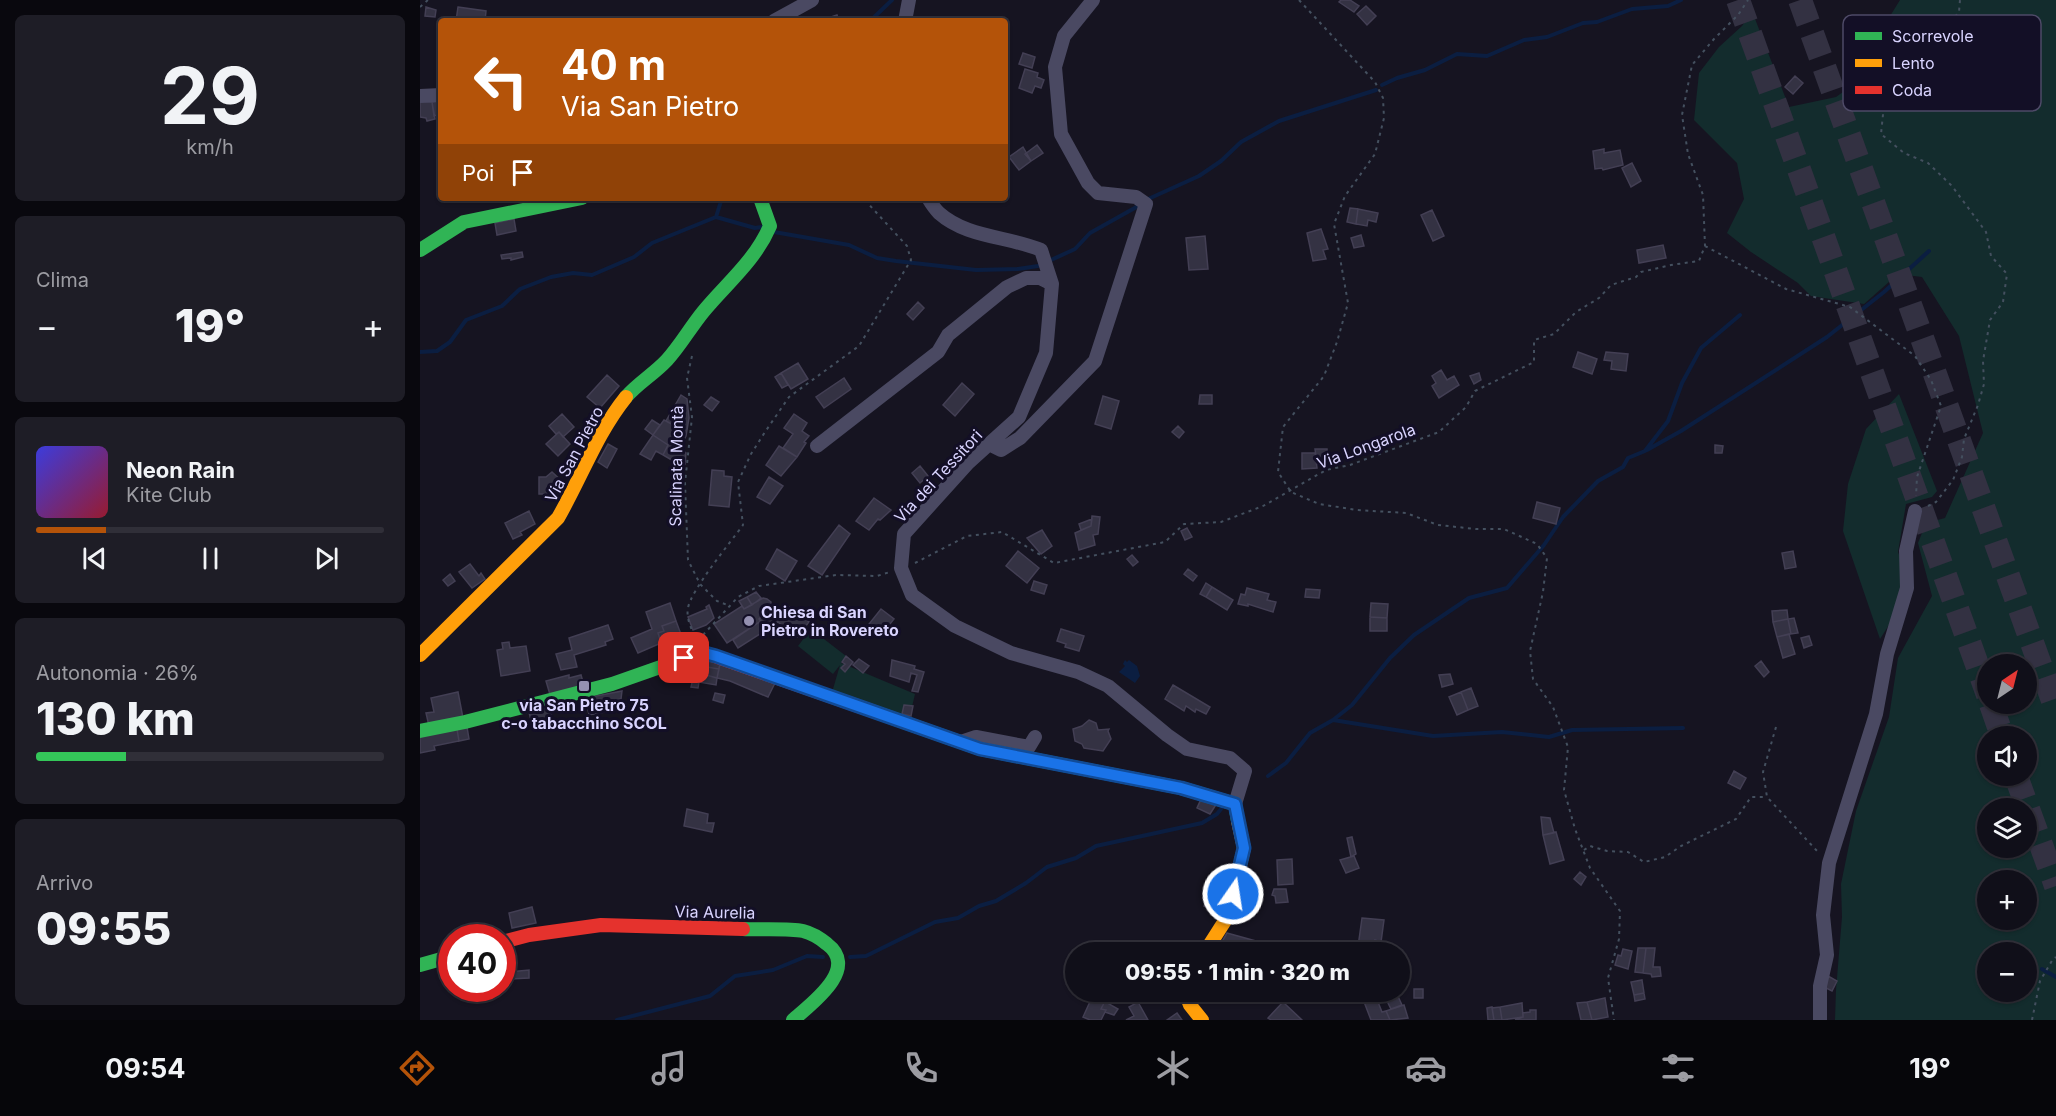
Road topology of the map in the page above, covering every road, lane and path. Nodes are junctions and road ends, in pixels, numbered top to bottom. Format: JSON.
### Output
{"nodes":[{"id":1,"x":428,"y":0,"type":"edge"},
{"id":2,"x":812,"y":0,"type":"edge"},
{"id":3,"x":909,"y":0,"type":"edge"},
{"id":4,"x":1093,"y":0,"type":"edge"},
{"id":5,"x":1299,"y":0,"type":"edge"},
{"id":6,"x":1748,"y":0,"type":"edge"},
{"id":7,"x":1960,"y":0,"type":"edge"},
{"id":8,"x":420,"y":7,"type":"edge"},
{"id":9,"x":1956,"y":15,"type":"edge"},
{"id":10,"x":779,"y":18,"type":"edge"},
{"id":11,"x":906,"y":18,"type":"edge"},
{"id":12,"x":438,"y":95,"type":"edge"},
{"id":13,"x":420,"y":96,"type":"edge"},
{"id":14,"x":1883,"y":111,"type":"edge"},
{"id":15,"x":567,"y":201,"type":"edge"},
{"id":16,"x":761,"y":201,"type":"edge"},
{"id":17,"x":866,"y":201,"type":"edge"},
{"id":18,"x":930,"y":201,"type":"edge"},
{"id":19,"x":1705,"y":246,"type":"junction"},
{"id":20,"x":420,"y":250,"type":"edge"},
{"id":21,"x":1052,"y":284,"type":"junction"},
{"id":22,"x":694,"y":349,"type":"dead end"},
{"id":23,"x":989,"y":444,"type":"junction"},
{"id":24,"x":817,"y":446,"type":"dead end"},
{"id":25,"x":1291,"y":492,"type":"junction"},
{"id":26,"x":1914,"y":511,"type":"junction"},
{"id":27,"x":901,"y":568,"type":"junction"},
{"id":28,"x":700,"y":584,"type":"junction"},
{"id":29,"x":730,"y":606,"type":"junction"},
{"id":30,"x":701,"y":652,"type":"junction"},
{"id":31,"x":420,"y":655,"type":"edge"},
{"id":32,"x":1776,"y":727,"type":"dead end"},
{"id":33,"x":420,"y":730,"type":"edge"},
{"id":34,"x":1035,"y":737,"type":"dead end"},
{"id":35,"x":961,"y":742,"type":"junction"},
{"id":36,"x":1767,"y":797,"type":"junction"},
{"id":37,"x":1235,"y":804,"type":"junction"},
{"id":38,"x":1584,"y":851,"type":"junction"},
{"id":39,"x":1829,"y":863,"type":"junction"},
{"id":40,"x":516,"y":938,"type":"edge"},
{"id":41,"x":1211,"y":942,"type":"edge"},
{"id":42,"x":2056,"y":957,"type":"edge"},
{"id":43,"x":438,"y":960,"type":"edge"},
{"id":44,"x":420,"y":965,"type":"edge"},
{"id":45,"x":1189,"y":1002,"type":"edge"},
{"id":46,"x":793,"y":1020,"type":"edge"},
{"id":47,"x":1202,"y":1020,"type":"edge"},
{"id":48,"x":1614,"y":1020,"type":"edge"},
{"id":49,"x":1820,"y":1020,"type":"edge"},
{"id":50,"x":2032,"y":1020,"type":"edge"}],
"edges":[{"from":1,"to":8,"type":"path"},
{"from":2,"to":10,"type":"street"},
{"from":3,"to":11,"type":"street"},
{"from":4,"to":23,"type":"street"},
{"from":5,"to":25,"type":"path"},
{"from":6,"to":19,"type":"path"},
{"from":7,"to":9,"type":"path"},
{"from":12,"to":13,"type":"street"},
{"from":14,"to":26,"type":"path"},
{"from":15,"to":20,"type":"street"},
{"from":16,"to":31,"type":"street","name":"Via San Pietro"},
{"from":17,"to":28,"type":"path"},
{"from":18,"to":21,"type":"street","name":"Via dei Tessitori"},
{"from":19,"to":25,"type":"path","name":"Via Longarola"},
{"from":19,"to":26,"type":"path"},
{"from":21,"to":23,"type":"street","name":"Via dei Tessitori"},
{"from":21,"to":24,"type":"street"},
{"from":22,"to":28,"type":"path","name":"Scalinata Montà"},
{"from":23,"to":27,"type":"street","name":"Via dei Tessitori"},
{"from":25,"to":27,"type":"path","name":"Via Longarola"},
{"from":25,"to":38,"type":"path"},
{"from":26,"to":39,"type":"street"},
{"from":27,"to":29,"type":"path","name":"Via Longarola"},
{"from":27,"to":37,"type":"street","name":"Via dei Tessitori"},
{"from":28,"to":29,"type":"path"},
{"from":28,"to":30,"type":"path"},
{"from":29,"to":30,"type":"path","name":"Via Longarola"},
{"from":30,"to":33,"type":"street"},
{"from":30,"to":35,"type":"street"},
{"from":32,"to":36,"type":"path"},
{"from":34,"to":35,"type":"street"},
{"from":35,"to":37,"type":"street"},
{"from":36,"to":38,"type":"path"},
{"from":36,"to":39,"type":"path"},
{"from":37,"to":41,"type":"street"},
{"from":38,"to":48,"type":"path"},
{"from":39,"to":49,"type":"street"},
{"from":40,"to":46,"type":"street","name":"Via Aurelia"},
{"from":42,"to":50,"type":"path"},
{"from":43,"to":44,"type":"street"},
{"from":45,"to":47,"type":"street"}]}
